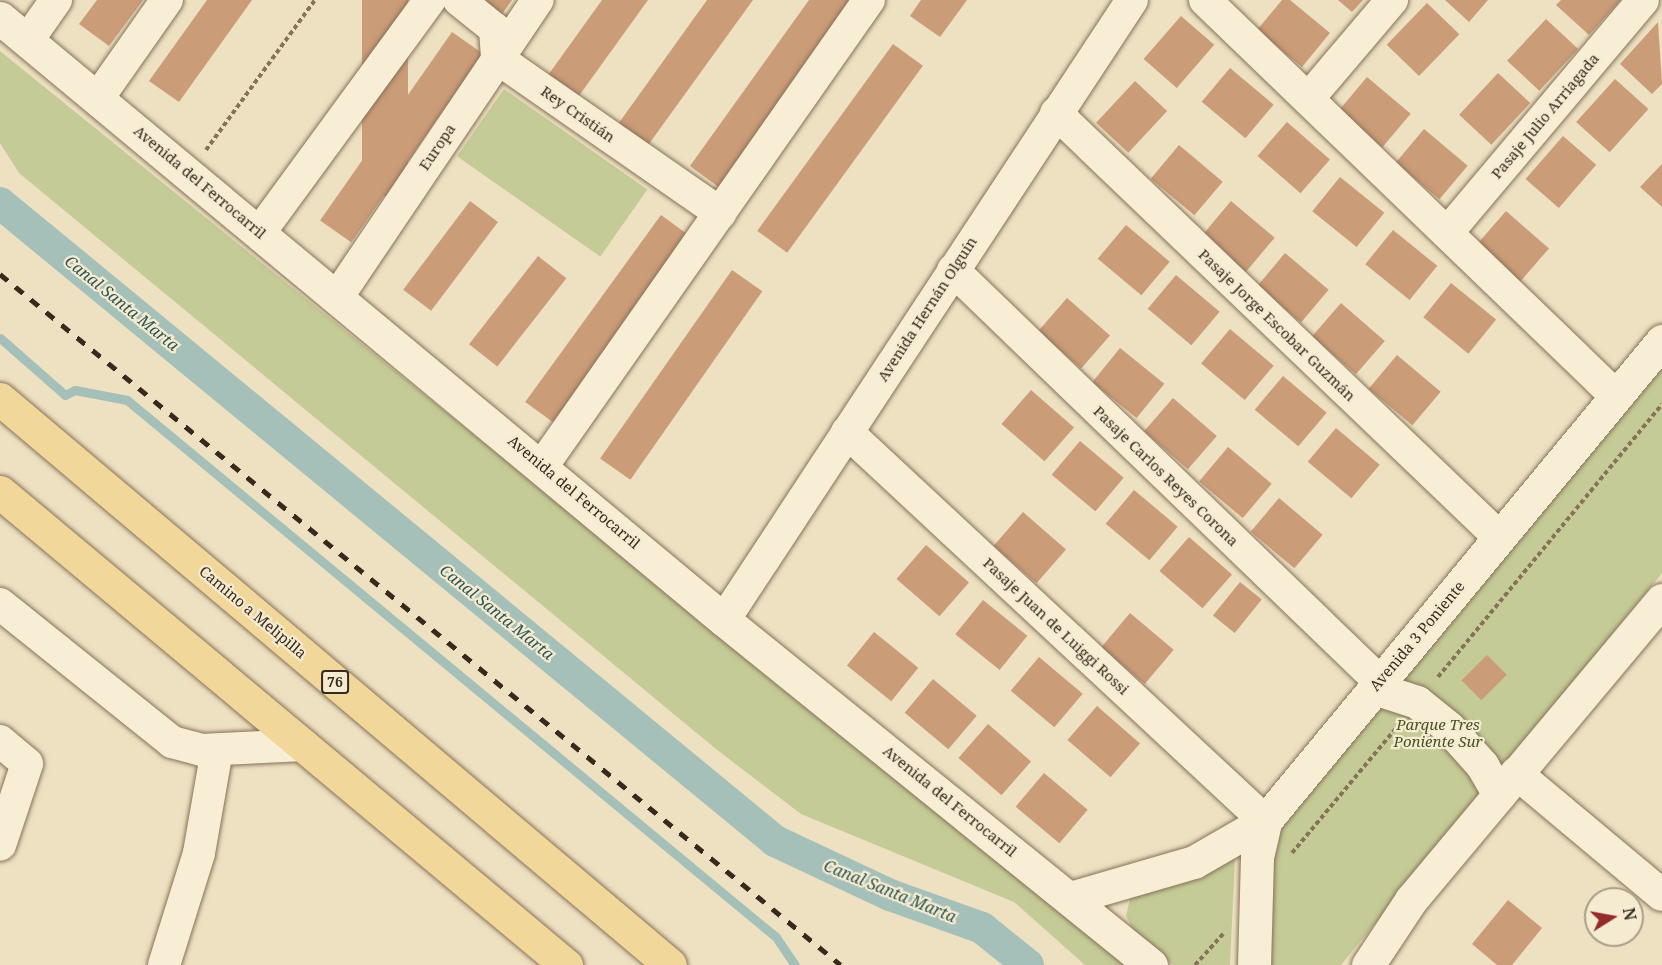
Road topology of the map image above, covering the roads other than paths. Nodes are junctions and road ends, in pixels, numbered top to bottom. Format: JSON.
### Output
{"nodes":[{"id":1,"x":56,"y":0,"type":"edge"},
{"id":2,"x":167,"y":0,"type":"edge"},
{"id":3,"x":430,"y":0,"type":"edge"},
{"id":4,"x":459,"y":0,"type":"edge"},
{"id":5,"x":538,"y":0,"type":"edge"},
{"id":6,"x":869,"y":0,"type":"edge"},
{"id":7,"x":1132,"y":0,"type":"edge"},
{"id":8,"x":1205,"y":0,"type":"edge"},
{"id":9,"x":1392,"y":0,"type":"edge"},
{"id":10,"x":1643,"y":0,"type":"edge"},
{"id":11,"x":15,"y":30,"type":"edge"},
{"id":12,"x":497,"y":58,"type":"junction"},
{"id":13,"x":98,"y":98,"type":"junction"},
{"id":14,"x":1308,"y":99,"type":"junction"},
{"id":15,"x":1056,"y":113,"type":"junction"},
{"id":16,"x":720,"y":213,"type":"junction"},
{"id":17,"x":260,"y":232,"type":"junction"},
{"id":18,"x":1447,"y":233,"type":"junction"},
{"id":19,"x":953,"y":270,"type":"junction"},
{"id":20,"x":338,"y":296,"type":"junction"},
{"id":21,"x":1662,"y":341,"type":"edge"},
{"id":22,"x":1616,"y":396,"type":"junction"},
{"id":23,"x":0,"y":399,"type":"edge"},
{"id":24,"x":847,"y":432,"type":"junction"},
{"id":25,"x":543,"y":465,"type":"junction"},
{"id":26,"x":0,"y":492,"type":"edge"},
{"id":27,"x":1499,"y":537,"type":"junction"},
{"id":28,"x":1662,"y":600,"type":"edge"},
{"id":29,"x":0,"y":604,"type":"edge"},
{"id":30,"x":723,"y":620,"type":"junction"},
{"id":31,"x":1377,"y":684,"type":"junction"},
{"id":32,"x":0,"y":741,"type":"edge"},
{"id":33,"x":303,"y":745,"type":"junction"},
{"id":34,"x":217,"y":750,"type":"junction"},
{"id":35,"x":1507,"y":784,"type":"junction"},
{"id":36,"x":1265,"y":821,"type":"junction"},
{"id":37,"x":0,"y":845,"type":"edge"},
{"id":38,"x":1662,"y":895,"type":"edge"},
{"id":39,"x":1070,"y":898,"type":"junction"},
{"id":40,"x":164,"y":965,"type":"edge"},
{"id":41,"x":566,"y":965,"type":"edge"},
{"id":42,"x":670,"y":965,"type":"edge"},
{"id":43,"x":1151,"y":965,"type":"edge"},
{"id":44,"x":1254,"y":965,"type":"edge"},
{"id":45,"x":1368,"y":965,"type":"edge"}],
"edges":[{"from":1,"to":11,"type":"street"},
{"from":2,"to":13,"type":"street"},
{"from":3,"to":17,"type":"street"},
{"from":4,"to":12,"type":"street"},
{"from":5,"to":12,"type":"street","name":"Europa"},
{"from":6,"to":16,"type":"street"},
{"from":7,"to":15,"type":"street","name":"Avenida Hernán Olguín"},
{"from":8,"to":14,"type":"street"},
{"from":9,"to":14,"type":"street"},
{"from":10,"to":18,"type":"street","name":"Pasaje Julio Arriagada"},
{"from":11,"to":13,"type":"main road","name":"Avenida del Ferrocarril"},
{"from":12,"to":16,"type":"street","name":"Rey Cristián"},
{"from":12,"to":20,"type":"street","name":"Europa"},
{"from":13,"to":17,"type":"main road","name":"Avenida del Ferrocarril"},
{"from":14,"to":18,"type":"street"},
{"from":15,"to":19,"type":"street","name":"Avenida Hernán Olguín"},
{"from":15,"to":27,"type":"street","name":"Pasaje Jorge Escobar Guzmán"},
{"from":16,"to":25,"type":"street"},
{"from":17,"to":20,"type":"main road","name":"Avenida del Ferrocarril"},
{"from":18,"to":22,"type":"street"},
{"from":19,"to":24,"type":"street","name":"Avenida Hernán Olguín"},
{"from":19,"to":31,"type":"street","name":"Pasaje Carlos Reyes Corona"},
{"from":20,"to":25,"type":"main road","name":"Avenida del Ferrocarril"},
{"from":21,"to":22,"type":"main road","name":"Avenida 3 Poniente"},
{"from":22,"to":27,"type":"main road","name":"Avenida 3 Poniente"},
{"from":23,"to":42,"type":"main road","name":"Camino a Melipilla","number":"76"},
{"from":24,"to":30,"type":"street","name":"Avenida Hernán Olguín"},
{"from":24,"to":36,"type":"street","name":"Pasaje Juan de Luiggi Rossi"},
{"from":25,"to":30,"type":"main road","name":"Avenida del Ferrocarril"},
{"from":26,"to":33,"type":"main road"},
{"from":27,"to":31,"type":"main road","name":"Avenida 3 Poniente"},
{"from":28,"to":35,"type":"main road"},
{"from":29,"to":34,"type":"street"},
{"from":30,"to":39,"type":"main road","name":"Avenida del Ferrocarril"},
{"from":31,"to":35,"type":"main road"},
{"from":31,"to":36,"type":"main road","name":"Avenida 3 Poniente"},
{"from":32,"to":37,"type":"street"},
{"from":33,"to":34,"type":"street"},
{"from":33,"to":41,"type":"main road"},
{"from":34,"to":40,"type":"street"},
{"from":35,"to":38,"type":"street"},
{"from":35,"to":45,"type":"main road"},
{"from":36,"to":39,"type":"main road"},
{"from":36,"to":44,"type":"main road","name":"Avenida 3 Poniente"},
{"from":39,"to":43,"type":"main road","name":"Avenida del Ferrocarril"}]}
